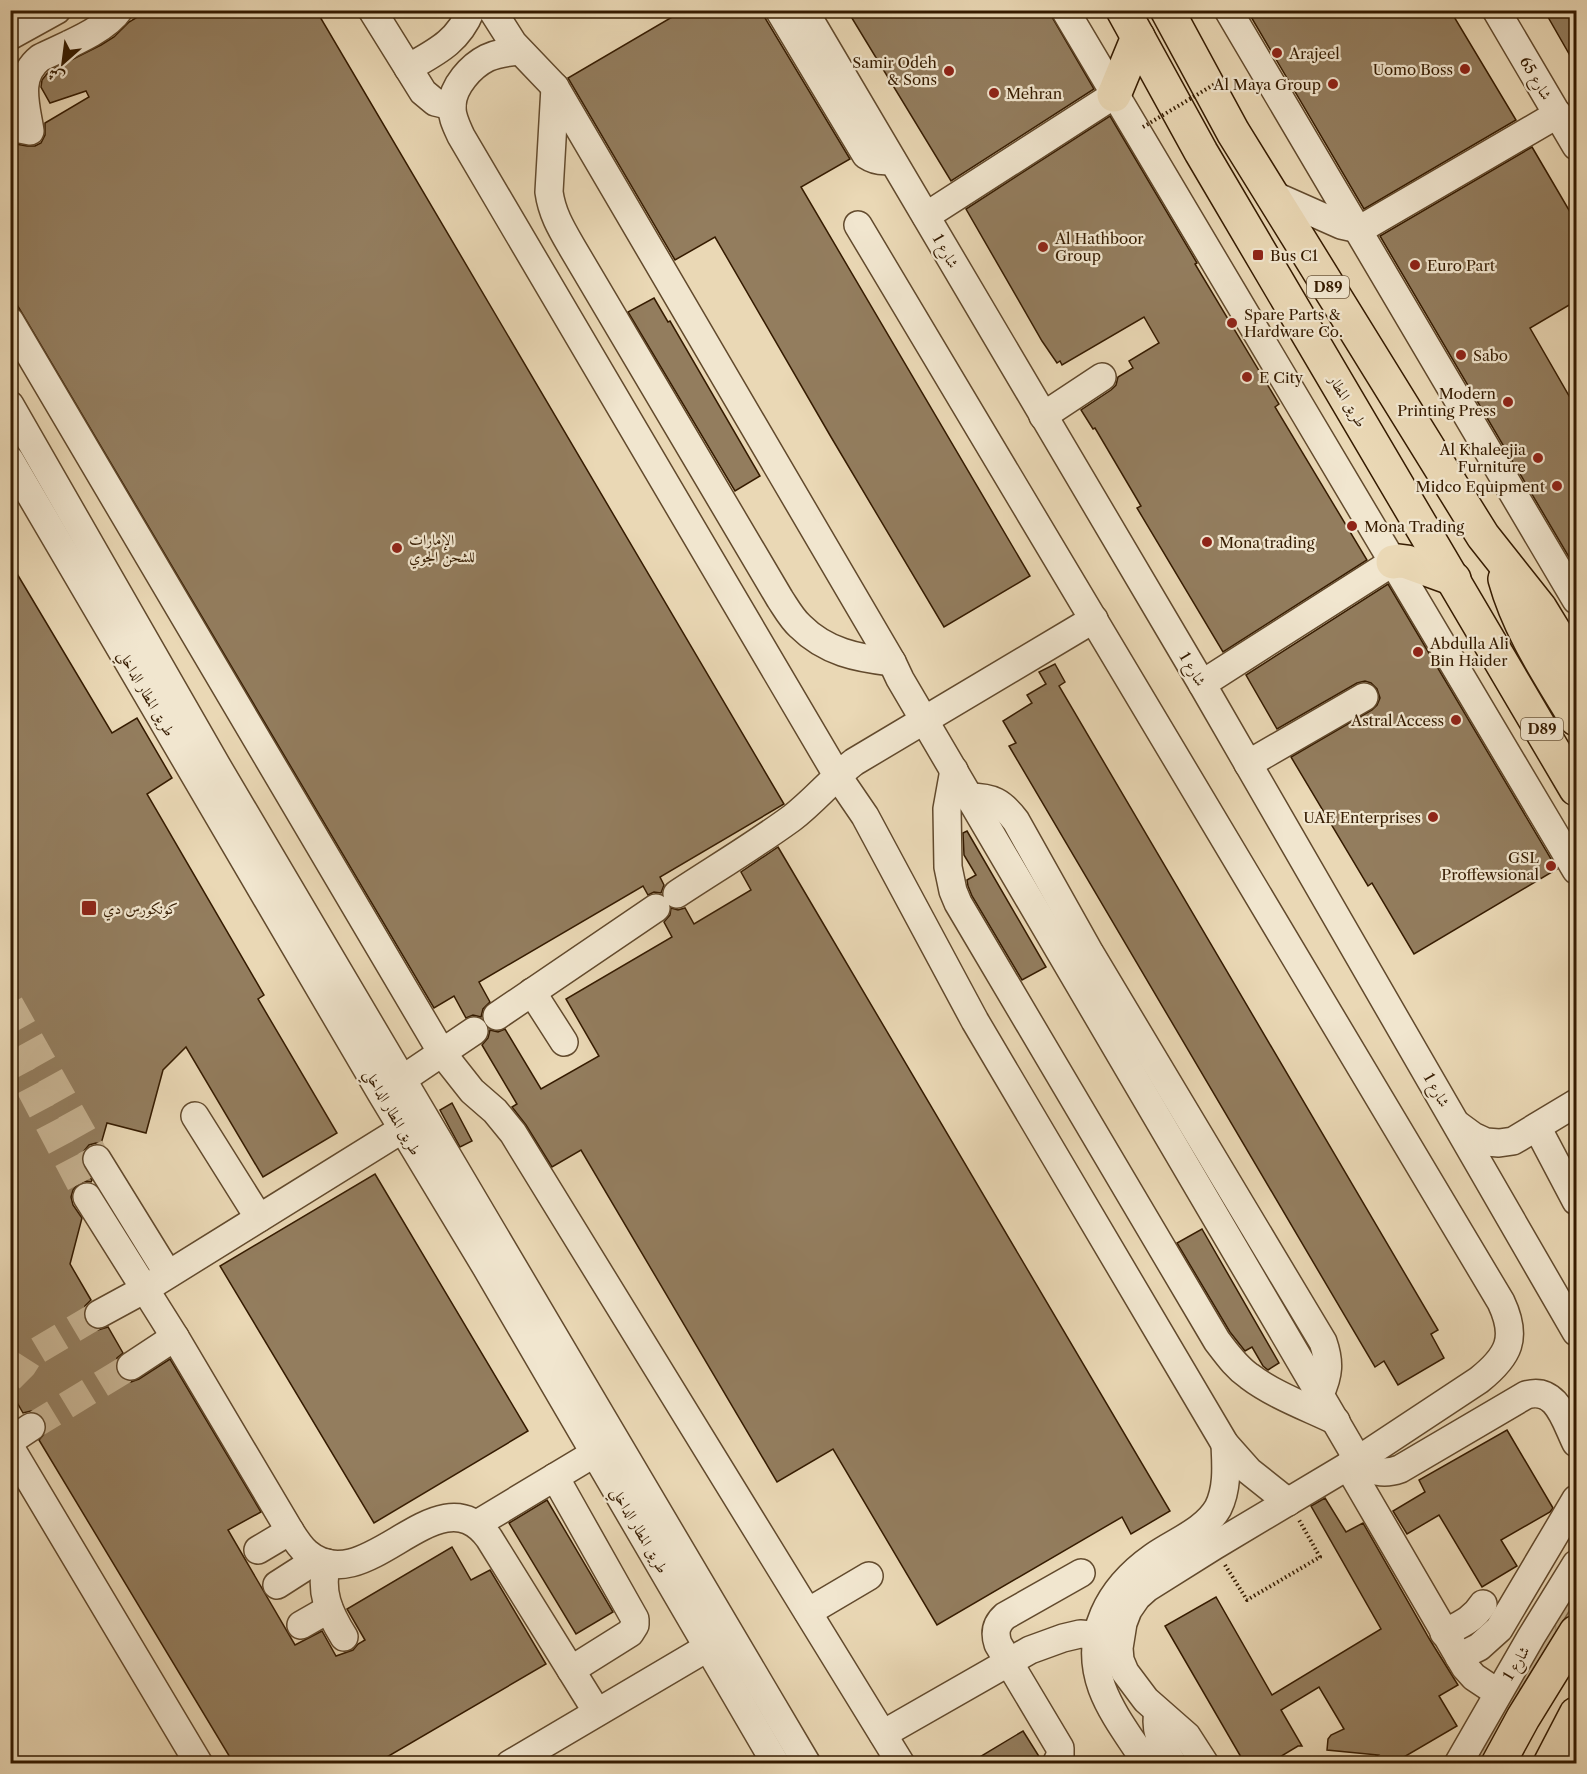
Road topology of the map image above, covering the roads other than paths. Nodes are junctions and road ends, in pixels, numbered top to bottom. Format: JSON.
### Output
{"nodes":[{"id":1,"x":57,"y":10,"type":"edge"},
{"id":2,"x":119,"y":10,"type":"edge"},
{"id":3,"x":372,"y":10,"type":"edge"},
{"id":4,"x":471,"y":10,"type":"edge"},
{"id":5,"x":492,"y":10,"type":"edge"},
{"id":6,"x":779,"y":10,"type":"edge"},
{"id":7,"x":804,"y":10,"type":"edge"},
{"id":8,"x":1065,"y":10,"type":"edge"},
{"id":9,"x":1167,"y":10,"type":"edge"},
{"id":10,"x":1228,"y":10,"type":"edge"},
{"id":11,"x":1496,"y":10,"type":"edge"},
{"id":12,"x":1131,"y":24,"type":"edge"},
{"id":13,"x":10,"y":36,"type":"edge"},
{"id":14,"x":519,"y":51,"type":"junction"},
{"id":15,"x":408,"y":68,"type":"junction"},
{"id":16,"x":555,"y":87,"type":"junction"},
{"id":17,"x":1114,"y":94,"type":"junction"},
{"id":18,"x":452,"y":106,"type":"junction"},
{"id":19,"x":1558,"y":114,"type":"junction"},
{"id":20,"x":20,"y":129,"type":"edge"},
{"id":21,"x":1576,"y":146,"type":"edge"},
{"id":22,"x":892,"y":160,"type":"junction"},
{"id":23,"x":1271,"y":194,"type":"junction"},
{"id":24,"x":553,"y":212,"type":"junction"},
{"id":25,"x":926,"y":216,"type":"junction"},
{"id":26,"x":858,"y":225,"type":"dead end"},
{"id":27,"x":1357,"y":228,"type":"junction"},
{"id":28,"x":518,"y":235,"type":"junction"},
{"id":29,"x":10,"y":321,"type":"edge"},
{"id":30,"x":1102,"y":377,"type":"dead end"},
{"id":31,"x":10,"y":405,"type":"edge"},
{"id":32,"x":1043,"y":416,"type":"junction"},
{"id":33,"x":12,"y":467,"type":"edge"},
{"id":34,"x":1499,"y":558,"type":"junction"},
{"id":35,"x":1392,"y":562,"type":"junction"},
{"id":36,"x":1454,"y":579,"type":"junction"},
{"id":37,"x":1576,"y":600,"type":"edge"},
{"id":38,"x":1094,"y":619,"type":"junction"},
{"id":39,"x":892,"y":662,"type":"junction"},
{"id":40,"x":1576,"y":667,"type":"edge"},
{"id":41,"x":1202,"y":684,"type":"junction"},
{"id":42,"x":1364,"y":697,"type":"dead end"},
{"id":43,"x":1576,"y":719,"type":"edge"},
{"id":44,"x":924,"y":720,"type":"junction"},
{"id":45,"x":1248,"y":764,"type":"junction"},
{"id":46,"x":954,"y":770,"type":"junction"},
{"id":47,"x":837,"y":775,"type":"junction"},
{"id":48,"x":1576,"y":789,"type":"edge"},
{"id":49,"x":1576,"y":870,"type":"edge"},
{"id":50,"x":532,"y":992,"type":"junction"},
{"id":51,"x":497,"y":1016,"type":"dead end"},
{"id":52,"x":474,"y":1031,"type":"dead end"},
{"id":53,"x":564,"y":1042,"type":"dead end"},
{"id":54,"x":442,"y":1053,"type":"junction"},
{"id":55,"x":392,"y":1086,"type":"junction"},
{"id":56,"x":1576,"y":1103,"type":"edge"},
{"id":57,"x":195,"y":1116,"type":"dead end"},
{"id":58,"x":413,"y":1122,"type":"junction"},
{"id":59,"x":1458,"y":1125,"type":"junction"},
{"id":60,"x":1537,"y":1126,"type":"junction"},
{"id":61,"x":97,"y":1159,"type":"tunnel mouth"},
{"id":62,"x":87,"y":1197,"type":"tunnel mouth"},
{"id":63,"x":1576,"y":1202,"type":"edge"},
{"id":64,"x":259,"y":1218,"type":"junction"},
{"id":65,"x":168,"y":1274,"type":"junction"},
{"id":66,"x":1550,"y":1286,"type":"junction"},
{"id":67,"x":145,"y":1289,"type":"junction"},
{"id":68,"x":99,"y":1314,"type":"tunnel mouth"},
{"id":69,"x":1576,"y":1315,"type":"edge"},
{"id":70,"x":1576,"y":1332,"type":"edge"},
{"id":71,"x":175,"y":1337,"type":"junction"},
{"id":72,"x":131,"y":1366,"type":"tunnel mouth"},
{"id":73,"x":1336,"y":1421,"type":"junction"},
{"id":74,"x":1576,"y":1443,"type":"edge"},
{"id":75,"x":1225,"y":1444,"type":"junction"},
{"id":76,"x":10,"y":1447,"type":"edge"},
{"id":77,"x":595,"y":1453,"type":"junction"},
{"id":78,"x":1353,"y":1463,"type":"junction"},
{"id":79,"x":555,"y":1477,"type":"junction"},
{"id":80,"x":1576,"y":1499,"type":"edge"},
{"id":81,"x":1288,"y":1502,"type":"junction"},
{"id":82,"x":477,"y":1524,"type":"junction"},
{"id":83,"x":290,"y":1531,"type":"junction"},
{"id":84,"x":258,"y":1550,"type":"dead end"},
{"id":85,"x":322,"y":1562,"type":"junction"},
{"id":86,"x":1576,"y":1564,"type":"edge"},
{"id":87,"x":1081,"y":1573,"type":"dead end"},
{"id":88,"x":868,"y":1576,"type":"dead end"},
{"id":89,"x":277,"y":1585,"type":"dead end"},
{"id":90,"x":1483,"y":1604,"type":"dead end"},
{"id":91,"x":329,"y":1609,"type":"junction"},
{"id":92,"x":808,"y":1612,"type":"junction"},
{"id":93,"x":301,"y":1625,"type":"dead end"},
{"id":94,"x":1576,"y":1632,"type":"edge"},
{"id":95,"x":1444,"y":1633,"type":"junction"},
{"id":96,"x":1108,"y":1636,"type":"junction"},
{"id":97,"x":344,"y":1637,"type":"dead end"},
{"id":98,"x":719,"y":1640,"type":"junction"},
{"id":99,"x":1459,"y":1657,"type":"junction"},
{"id":100,"x":1009,"y":1662,"type":"junction"},
{"id":101,"x":571,"y":1670,"type":"junction"},
{"id":102,"x":1498,"y":1694,"type":"junction"},
{"id":103,"x":597,"y":1712,"type":"junction"},
{"id":104,"x":1158,"y":1712,"type":"junction"},
{"id":105,"x":1576,"y":1714,"type":"edge"},
{"id":106,"x":883,"y":1734,"type":"junction"},
{"id":107,"x":200,"y":1764,"type":"edge"},
{"id":108,"x":510,"y":1764,"type":"edge"},
{"id":109,"x":777,"y":1764,"type":"edge"},
{"id":110,"x":807,"y":1764,"type":"edge"},
{"id":111,"x":901,"y":1764,"type":"edge"},
{"id":112,"x":1056,"y":1764,"type":"edge"},
{"id":113,"x":1147,"y":1764,"type":"edge"},
{"id":114,"x":1173,"y":1764,"type":"edge"},
{"id":115,"x":1205,"y":1764,"type":"edge"},
{"id":116,"x":1458,"y":1764,"type":"edge"},
{"id":117,"x":1498,"y":1764,"type":"edge"},
{"id":118,"x":1550,"y":1764,"type":"edge"}],
"edges":[{"from":1,"to":13,"type":"street"},
{"from":2,"to":20,"type":"street"},
{"from":3,"to":15,"type":"street"},
{"from":4,"to":15,"type":"street"},
{"from":5,"to":14,"type":"street"},
{"from":6,"to":22,"type":"street"},
{"from":7,"to":22,"type":"street","name":"شارع 1"},
{"from":8,"to":17,"type":"street"},
{"from":9,"to":23,"type":"main road","number":"D89"},
{"from":10,"to":27,"type":"street"},
{"from":11,"to":19,"type":"street","name":"شارع 65"},
{"from":12,"to":17,"type":"main road"},
{"from":12,"to":36,"type":"main road","name":"طريق المطار","number":"D89"},
{"from":14,"to":16,"type":"street"},
{"from":14,"to":18,"type":"street"},
{"from":15,"to":18,"type":"street"},
{"from":16,"to":24,"type":"street"},
{"from":16,"to":39,"type":"street"},
{"from":17,"to":25,"type":"street"},
{"from":17,"to":35,"type":"street"},
{"from":18,"to":28,"type":"street"},
{"from":19,"to":21,"type":"street","name":"شارع 65"},
{"from":19,"to":27,"type":"street"},
{"from":22,"to":25,"type":"street","name":"شارع 1"},
{"from":23,"to":27,"type":"street"},
{"from":23,"to":34,"type":"main road","number":"D89"},
{"from":24,"to":28,"type":"street"},
{"from":24,"to":39,"type":"street"},
{"from":25,"to":32,"type":"street","name":"شارع 1"},
{"from":26,"to":38,"type":"street"},
{"from":27,"to":37,"type":"street"},
{"from":28,"to":47,"type":"street"},
{"from":29,"to":54,"type":"street"},
{"from":30,"to":32,"type":"street"},
{"from":31,"to":55,"type":"street"},
{"from":32,"to":41,"type":"street","name":"شارع 1"},
{"from":33,"to":55,"type":"street","name":"طريق المطار الداخلي"},
{"from":34,"to":40,"type":"main road","number":"D89"},
{"from":34,"to":43,"type":"main road"},
{"from":35,"to":36,"type":"main road"},
{"from":35,"to":41,"type":"street"},
{"from":35,"to":49,"type":"street"},
{"from":36,"to":48,"type":"main road","name":"طريق المطار","number":"D89"},
{"from":38,"to":44,"type":"street"},
{"from":38,"to":78,"type":"street"},
{"from":39,"to":44,"type":"street"},
{"from":41,"to":45,"type":"street","name":"شارع 1"},
{"from":42,"to":45,"type":"street"},
{"from":44,"to":46,"type":"street"},
{"from":44,"to":47,"type":"street"},
{"from":45,"to":59,"type":"street","name":"شارع 1"},
{"from":46,"to":73,"type":"street"},
{"from":46,"to":73,"type":"street"},
{"from":47,"to":50,"type":"street"},
{"from":47,"to":75,"type":"street"},
{"from":50,"to":51,"type":"street"},
{"from":50,"to":53,"type":"street"},
{"from":52,"to":54,"type":"street"},
{"from":54,"to":55,"type":"street"},
{"from":54,"to":92,"type":"street"},
{"from":55,"to":58,"type":"street"},
{"from":56,"to":60,"type":"street"},
{"from":57,"to":64,"type":"street"},
{"from":58,"to":64,"type":"street"},
{"from":58,"to":77,"type":"street","name":"طريق المطار الداخلي"},
{"from":58,"to":98,"type":"street"},
{"from":59,"to":60,"type":"street"},
{"from":59,"to":66,"type":"street","name":"شارع 1"},
{"from":60,"to":63,"type":"street"},
{"from":61,"to":65,"type":"street"},
{"from":62,"to":67,"type":"street"},
{"from":64,"to":65,"type":"street"},
{"from":65,"to":67,"type":"street"},
{"from":66,"to":69,"type":"street"},
{"from":66,"to":70,"type":"street","name":"شارع 1"},
{"from":67,"to":68,"type":"street"},
{"from":67,"to":71,"type":"street"},
{"from":71,"to":72,"type":"street"},
{"from":71,"to":83,"type":"street"},
{"from":73,"to":78,"type":"street"},
{"from":74,"to":78,"type":"street"},
{"from":75,"to":81,"type":"street"},
{"from":75,"to":96,"type":"street"},
{"from":76,"to":107,"type":"street"},
{"from":77,"to":79,"type":"street"},
{"from":77,"to":98,"type":"street","name":"طريق المطار الداخلي"},
{"from":78,"to":81,"type":"street"},
{"from":78,"to":95,"type":"street"},
{"from":79,"to":82,"type":"street"},
{"from":79,"to":101,"type":"street"},
{"from":80,"to":99,"type":"street"},
{"from":81,"to":96,"type":"street"},
{"from":82,"to":85,"type":"street"},
{"from":82,"to":101,"type":"street"},
{"from":83,"to":84,"type":"street"},
{"from":83,"to":85,"type":"street"},
{"from":85,"to":89,"type":"street"},
{"from":85,"to":91,"type":"street"},
{"from":86,"to":102,"type":"street","name":"شارع 1"},
{"from":87,"to":100,"type":"street"},
{"from":88,"to":92,"type":"street"},
{"from":90,"to":95,"type":"street"},
{"from":91,"to":93,"type":"street"},
{"from":91,"to":97,"type":"street"},
{"from":92,"to":106,"type":"street"},
{"from":94,"to":117,"type":"main road"},
{"from":95,"to":99,"type":"street"},
{"from":96,"to":100,"type":"street"},
{"from":96,"to":104,"type":"street"},
{"from":96,"to":113,"type":"street"},
{"from":98,"to":103,"type":"street"},
{"from":98,"to":109,"type":"street","name":"طريق المطار الداخلي"},
{"from":98,"to":110,"type":"street"},
{"from":99,"to":102,"type":"street"},
{"from":100,"to":106,"type":"street"},
{"from":100,"to":112,"type":"street"},
{"from":101,"to":103,"type":"street"},
{"from":102,"to":116,"type":"street","name":"شارع 1"},
{"from":103,"to":108,"type":"street"},
{"from":104,"to":114,"type":"street"},
{"from":104,"to":115,"type":"street"},
{"from":105,"to":118,"type":"main road"},
{"from":106,"to":111,"type":"street"}]}
